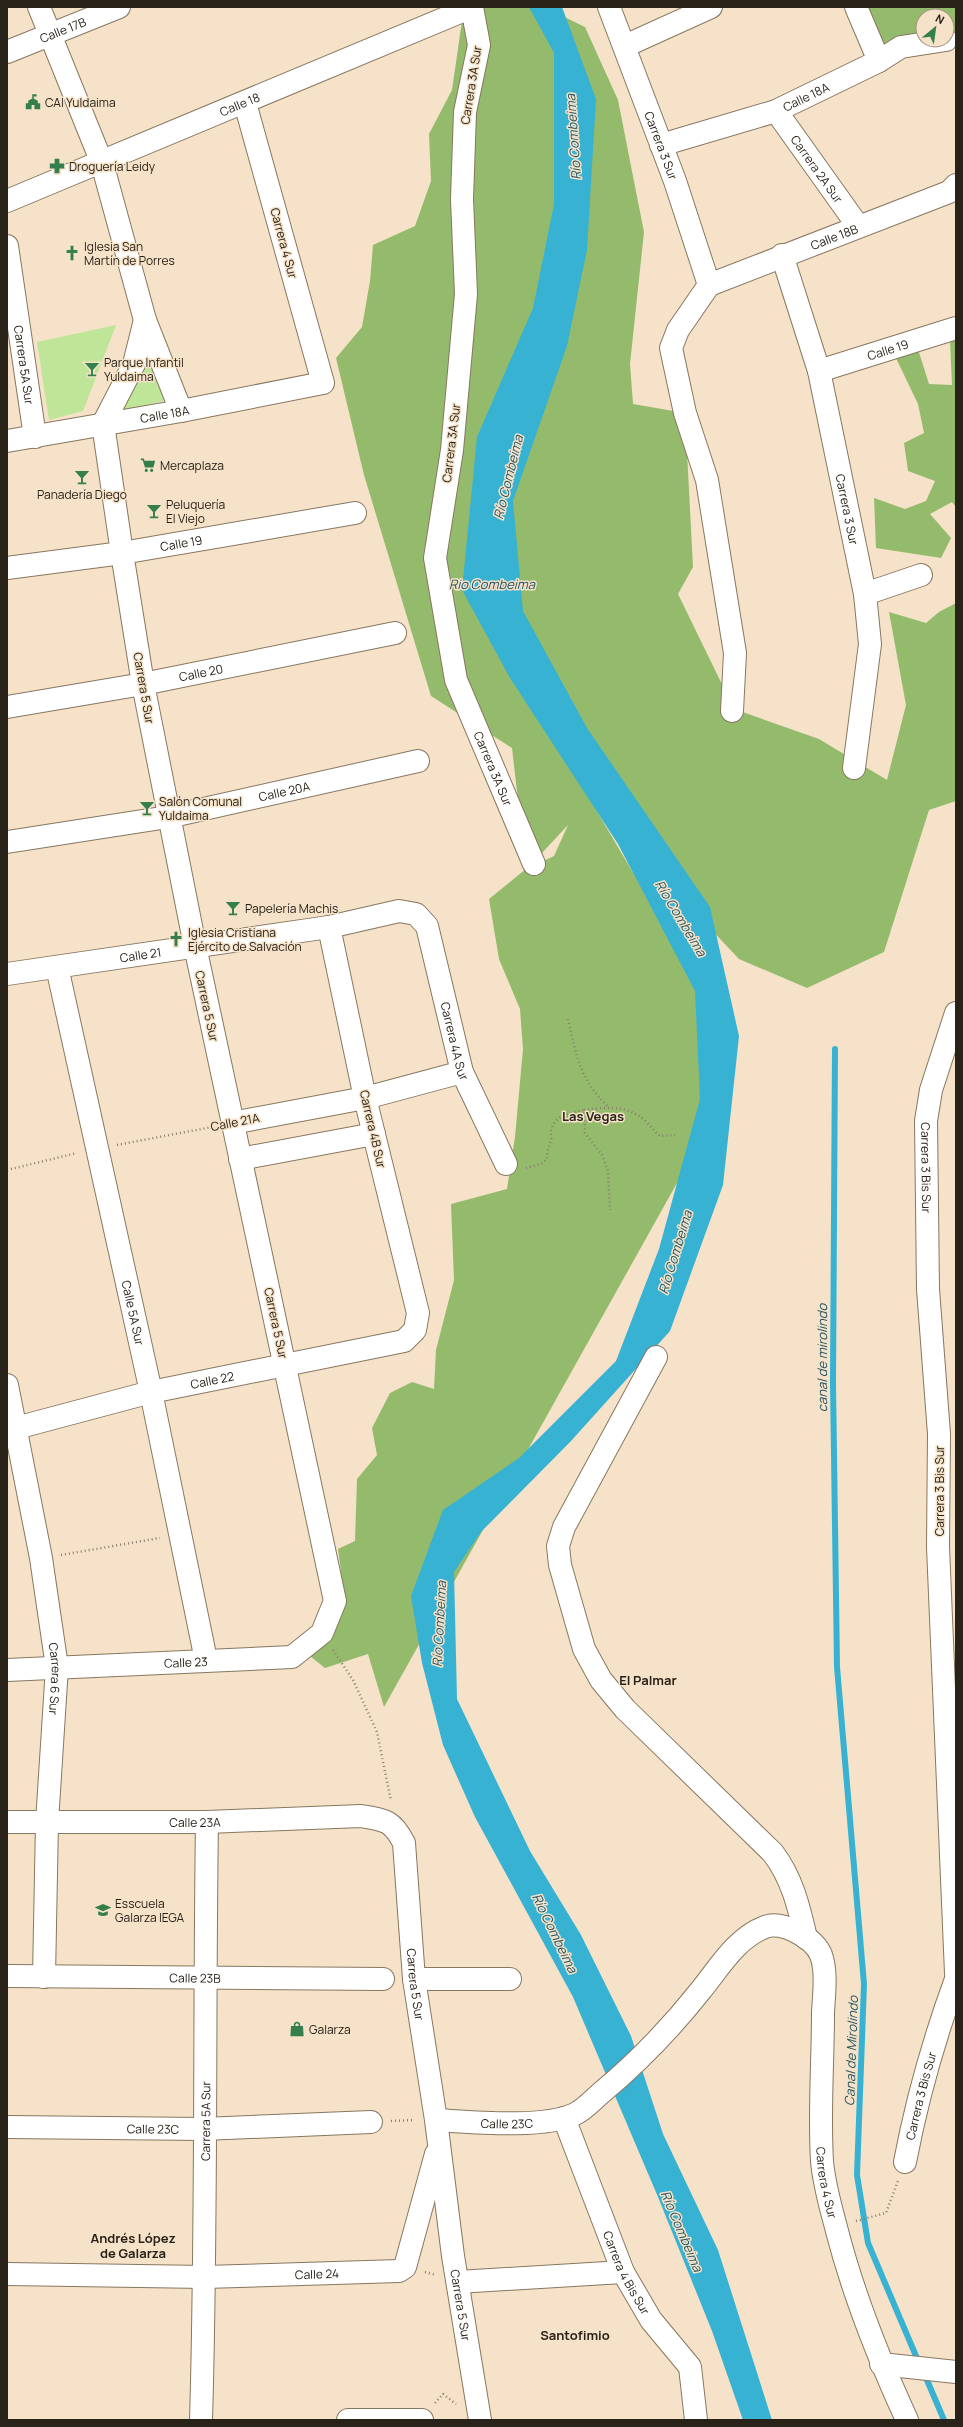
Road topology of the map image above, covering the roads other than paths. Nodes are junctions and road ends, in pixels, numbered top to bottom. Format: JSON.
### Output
{"nodes":[{"id":1,"x":39,"y":7,"type":"edge"},
{"id":2,"x":119,"y":7,"type":"edge"},
{"id":3,"x":472,"y":7,"type":"edge"},
{"id":4,"x":609,"y":7,"type":"edge"},
{"id":5,"x":711,"y":7,"type":"edge"},
{"id":6,"x":856,"y":7,"type":"edge"},
{"id":7,"x":50,"y":36,"type":"junction"},
{"id":8,"x":915,"y":45,"type":"edge"},
{"id":9,"x":625,"y":46,"type":"junction"},
{"id":10,"x":7,"y":52,"type":"edge"},
{"id":11,"x":879,"y":61,"type":"junction"},
{"id":12,"x":245,"y":103,"type":"junction"},
{"id":13,"x":776,"y":111,"type":"junction"},
{"id":14,"x":661,"y":145,"type":"junction"},
{"id":15,"x":102,"y":163,"type":"junction"},
{"id":16,"x":952,"y":188,"type":"edge"},
{"id":17,"x":7,"y":201,"type":"edge"},
{"id":18,"x":858,"y":226,"type":"junction"},
{"id":19,"x":7,"y":246,"type":"edge"},
{"id":20,"x":782,"y":255,"type":"junction"},
{"id":21,"x":709,"y":285,"type":"junction"},
{"id":22,"x":145,"y":320,"type":"junction"},
{"id":23,"x":956,"y":328,"type":"edge"},
{"id":24,"x":819,"y":371,"type":"junction"},
{"id":25,"x":323,"y":383,"type":"joint"},
{"id":26,"x":181,"y":411,"type":"junction"},
{"id":27,"x":103,"y":424,"type":"junction"},
{"id":28,"x":35,"y":437,"type":"junction"},
{"id":29,"x":7,"y":441,"type":"edge"},
{"id":30,"x":355,"y":513,"type":"dead end"},
{"id":31,"x":122,"y":553,"type":"junction"},
{"id":32,"x":7,"y":568,"type":"edge"},
{"id":33,"x":921,"y":575,"type":"dead end"},
{"id":34,"x":865,"y":594,"type":"junction"},
{"id":35,"x":395,"y":633,"type":"dead end"},
{"id":36,"x":143,"y":684,"type":"junction"},
{"id":37,"x":7,"y":707,"type":"edge"},
{"id":38,"x":732,"y":711,"type":"dead end"},
{"id":39,"x":418,"y":762,"type":"dead end"},
{"id":40,"x":854,"y":768,"type":"dead end"},
{"id":41,"x":168,"y":817,"type":"junction"},
{"id":42,"x":7,"y":842,"type":"edge"},
{"id":43,"x":534,"y":864,"type":"dead end"},
{"id":44,"x":416,"y":914,"type":"joint"},
{"id":45,"x":329,"y":927,"type":"junction"},
{"id":46,"x":195,"y":946,"type":"junction"},
{"id":47,"x":57,"y":966,"type":"junction"},
{"id":48,"x":7,"y":974,"type":"edge"},
{"id":49,"x":956,"y":1013,"type":"edge"},
{"id":50,"x":948,"y":1063,"type":"edge"},
{"id":51,"x":462,"y":1072,"type":"junction"},
{"id":52,"x":365,"y":1098,"type":"junction"},
{"id":53,"x":232,"y":1123,"type":"junction"},
{"id":54,"x":374,"y":1134,"type":"junction"},
{"id":55,"x":240,"y":1159,"type":"junction"},
{"id":56,"x":515,"y":1166,"type":"road end"},
{"id":57,"x":415,"y":1330,"type":"joint"},
{"id":58,"x":656,"y":1357,"type":"dead end"},
{"id":59,"x":286,"y":1364,"type":"junction"},
{"id":60,"x":7,"y":1384,"type":"edge"},
{"id":61,"x":151,"y":1392,"type":"junction"},
{"id":62,"x":12,"y":1428,"type":"edge"},
{"id":63,"x":947,"y":1433,"type":"edge"},
{"id":64,"x":335,"y":1601,"type":"joint"},
{"id":65,"x":206,"y":1660,"type":"junction"},
{"id":66,"x":57,"y":1668,"type":"junction"},
{"id":67,"x":7,"y":1670,"type":"edge"},
{"id":68,"x":951,"y":1706,"type":"edge"},
{"id":69,"x":7,"y":1822,"type":"edge"},
{"id":70,"x":47,"y":1822,"type":"junction"},
{"id":71,"x":207,"y":1822,"type":"junction"},
{"id":72,"x":389,"y":1823,"type":"joint"},
{"id":73,"x":806,"y":1938,"type":"junction"},
{"id":74,"x":956,"y":1973,"type":"edge"},
{"id":75,"x":7,"y":1976,"type":"edge"},
{"id":76,"x":44,"y":1977,"type":"junction"},
{"id":77,"x":205,"y":1979,"type":"junction"},
{"id":78,"x":384,"y":1979,"type":"dead end"},
{"id":79,"x":414,"y":1979,"type":"junction"},
{"id":80,"x":510,"y":1979,"type":"dead end"},
{"id":81,"x":956,"y":1979,"type":"edge"},
{"id":82,"x":570,"y":2116,"type":"junction"},
{"id":83,"x":436,"y":2120,"type":"junction"},
{"id":84,"x":371,"y":2122,"type":"road end"},
{"id":85,"x":7,"y":2127,"type":"edge"},
{"id":86,"x":203,"y":2129,"type":"junction"},
{"id":87,"x":439,"y":2143,"type":"junction"},
{"id":88,"x":905,"y":2162,"type":"road end"},
{"id":89,"x":405,"y":2266,"type":"joint"},
{"id":90,"x":623,"y":2272,"type":"junction"},
{"id":91,"x":7,"y":2274,"type":"edge"},
{"id":92,"x":205,"y":2277,"type":"junction"},
{"id":93,"x":458,"y":2282,"type":"junction"},
{"id":94,"x":881,"y":2364,"type":"junction"},
{"id":95,"x":956,"y":2372,"type":"edge"},
{"id":96,"x":201,"y":2420,"type":"edge"},
{"id":97,"x":348,"y":2420,"type":"edge"},
{"id":98,"x":422,"y":2420,"type":"edge"},
{"id":99,"x":480,"y":2420,"type":"edge"},
{"id":100,"x":696,"y":2420,"type":"edge"},
{"id":101,"x":907,"y":2420,"type":"edge"}],
"edges":[{"from":1,"to":7,"type":"street"},
{"from":2,"to":7,"type":"street","name":"Calle 17B"},
{"from":3,"to":12,"type":"street","name":"Calle 18"},
{"from":3,"to":43,"type":"street","name":"Carrera 3A Sur"},
{"from":4,"to":9,"type":"street","name":"Carrera 3 Sur"},
{"from":5,"to":9,"type":"street"},
{"from":6,"to":11,"type":"street"},
{"from":7,"to":10,"type":"street","name":"Calle 17B"},
{"from":7,"to":15,"type":"street"},
{"from":8,"to":11,"type":"street","name":"Calle 18A"},
{"from":9,"to":14,"type":"street","name":"Carrera 3 Sur"},
{"from":11,"to":13,"type":"street","name":"Calle 18A"},
{"from":12,"to":15,"type":"street","name":"Calle 18"},
{"from":12,"to":25,"type":"street","name":"Carrera 4 Sur"},
{"from":13,"to":14,"type":"street","name":"Calle 18A"},
{"from":13,"to":18,"type":"street","name":"Carrera 2A Sur"},
{"from":14,"to":21,"type":"street","name":"Carrera 3 Sur"},
{"from":15,"to":17,"type":"street","name":"Calle 18"},
{"from":15,"to":22,"type":"street"},
{"from":16,"to":18,"type":"street","name":"Calle 18B"},
{"from":18,"to":20,"type":"street","name":"Calle 18B"},
{"from":19,"to":28,"type":"street","name":"Carrera 5A Sur"},
{"from":20,"to":21,"type":"street","name":"Calle 18B"},
{"from":20,"to":24,"type":"street","name":"Carrera 3 Sur"},
{"from":21,"to":38,"type":"street"},
{"from":22,"to":26,"type":"street"},
{"from":22,"to":27,"type":"street"},
{"from":23,"to":24,"type":"street","name":"Calle 19"},
{"from":24,"to":34,"type":"street","name":"Carrera 3 Sur"},
{"from":25,"to":26,"type":"street","name":"Calle 18A"},
{"from":26,"to":27,"type":"street","name":"Calle 18A"},
{"from":27,"to":28,"type":"street","name":"Calle 18A"},
{"from":27,"to":31,"type":"street","name":"Carrera 5 Sur"},
{"from":28,"to":29,"type":"street","name":"Calle 18A"},
{"from":30,"to":31,"type":"street","name":"Calle 19"},
{"from":31,"to":32,"type":"street","name":"Calle 19"},
{"from":31,"to":36,"type":"street","name":"Carrera 5 Sur"},
{"from":33,"to":34,"type":"street"},
{"from":34,"to":40,"type":"street","name":"Carrera 3 Sur"},
{"from":35,"to":36,"type":"street","name":"Calle 20"},
{"from":36,"to":37,"type":"street","name":"Calle 20"},
{"from":36,"to":41,"type":"street","name":"Carrera 5 Sur"},
{"from":39,"to":41,"type":"street","name":"Calle 20A"},
{"from":41,"to":42,"type":"street","name":"Calle 20A"},
{"from":41,"to":46,"type":"street","name":"Carrera 5 Sur"},
{"from":44,"to":45,"type":"street","name":"Calle 21"},
{"from":44,"to":51,"type":"street","name":"Carrera 4A Sur"},
{"from":45,"to":46,"type":"street","name":"Calle 21"},
{"from":45,"to":52,"type":"street","name":"Carrera 4B Sur"},
{"from":46,"to":47,"type":"street","name":"Calle 21"},
{"from":46,"to":53,"type":"street","name":"Carrera 5 Sur"},
{"from":47,"to":48,"type":"street","name":"Calle 21"},
{"from":47,"to":61,"type":"street","name":"Calle 5A Sur"},
{"from":49,"to":50,"type":"street","name":"Carrera 3 Bis Sur"},
{"from":50,"to":63,"type":"street","name":"Carrera 3 Bis Sur"},
{"from":51,"to":52,"type":"street","name":"Calle 21A"},
{"from":51,"to":56,"type":"street","name":"Carrera 4A Sur"},
{"from":52,"to":53,"type":"street","name":"Calle 21A"},
{"from":52,"to":54,"type":"street","name":"Carrera 4B Sur"},
{"from":53,"to":55,"type":"street","name":"Carrera 5 Sur"},
{"from":54,"to":55,"type":"street"},
{"from":54,"to":57,"type":"street","name":"Carrera 4B Sur"},
{"from":55,"to":59,"type":"street","name":"Carrera 5 Sur"},
{"from":57,"to":59,"type":"street","name":"Calle 22"},
{"from":58,"to":73,"type":"street"},
{"from":59,"to":61,"type":"street","name":"Calle 22"},
{"from":59,"to":64,"type":"street","name":"Carrera 5 Sur"},
{"from":60,"to":62,"type":"street","name":"Carrera 6 Sur"},
{"from":61,"to":62,"type":"street","name":"Calle 22"},
{"from":61,"to":65,"type":"street","name":"Calle 5A Sur"},
{"from":62,"to":66,"type":"street","name":"Carrera 6 Sur"},
{"from":63,"to":68,"type":"street","name":"Carrera 3 Bis Sur"},
{"from":64,"to":65,"type":"street","name":"Calle 23"},
{"from":65,"to":66,"type":"street","name":"Calle 23"},
{"from":66,"to":67,"type":"street","name":"Calle 23"},
{"from":66,"to":70,"type":"street","name":"Carrera 6 Sur"},
{"from":68,"to":74,"type":"street","name":"Carrera 3 Bis Sur"},
{"from":69,"to":70,"type":"street","name":"Calle 23A"},
{"from":70,"to":71,"type":"street","name":"Calle 23A"},
{"from":70,"to":76,"type":"street","name":"Carrera 6 Sur"},
{"from":71,"to":72,"type":"street","name":"Calle 23A"},
{"from":71,"to":77,"type":"street","name":"Carrera 5A Sur"},
{"from":72,"to":79,"type":"street","name":"Carrera 5 Sur"},
{"from":73,"to":82,"type":"street"},
{"from":73,"to":94,"type":"street","name":"Carrera 4 Sur"},
{"from":75,"to":76,"type":"street","name":"Calle 23B"},
{"from":76,"to":77,"type":"street","name":"Calle 23B"},
{"from":77,"to":78,"type":"street","name":"Calle 23B"},
{"from":77,"to":86,"type":"street","name":"Carrera 5A Sur"},
{"from":79,"to":80,"type":"street"},
{"from":79,"to":83,"type":"street","name":"Carrera 5 Sur"},
{"from":81,"to":88,"type":"street","name":"Carrera 3 Bis Sur"},
{"from":82,"to":83,"type":"street","name":"Calle 23C"},
{"from":82,"to":90,"type":"street","name":"Carrera 4 Bis Sur"},
{"from":83,"to":87,"type":"street","name":"Carrera 5 Sur"},
{"from":84,"to":86,"type":"street","name":"Calle 23C"},
{"from":85,"to":86,"type":"street","name":"Calle 23C"},
{"from":86,"to":92,"type":"street","name":"Carrera 5A Sur"},
{"from":87,"to":89,"type":"street","name":"Carrera 5 Sur"},
{"from":87,"to":93,"type":"street","name":"Carrera 5 Sur"},
{"from":89,"to":92,"type":"street","name":"Calle 24"},
{"from":90,"to":93,"type":"street"},
{"from":90,"to":100,"type":"street","name":"Carrera 4 Bis Sur"},
{"from":91,"to":92,"type":"street","name":"Calle 24"},
{"from":92,"to":96,"type":"street","name":"Carrera 5A Sur"},
{"from":93,"to":99,"type":"street","name":"Carrera 5 Sur"},
{"from":94,"to":95,"type":"street"},
{"from":94,"to":101,"type":"street","name":"Carrera 4 Sur"},
{"from":97,"to":98,"type":"street"}]}
